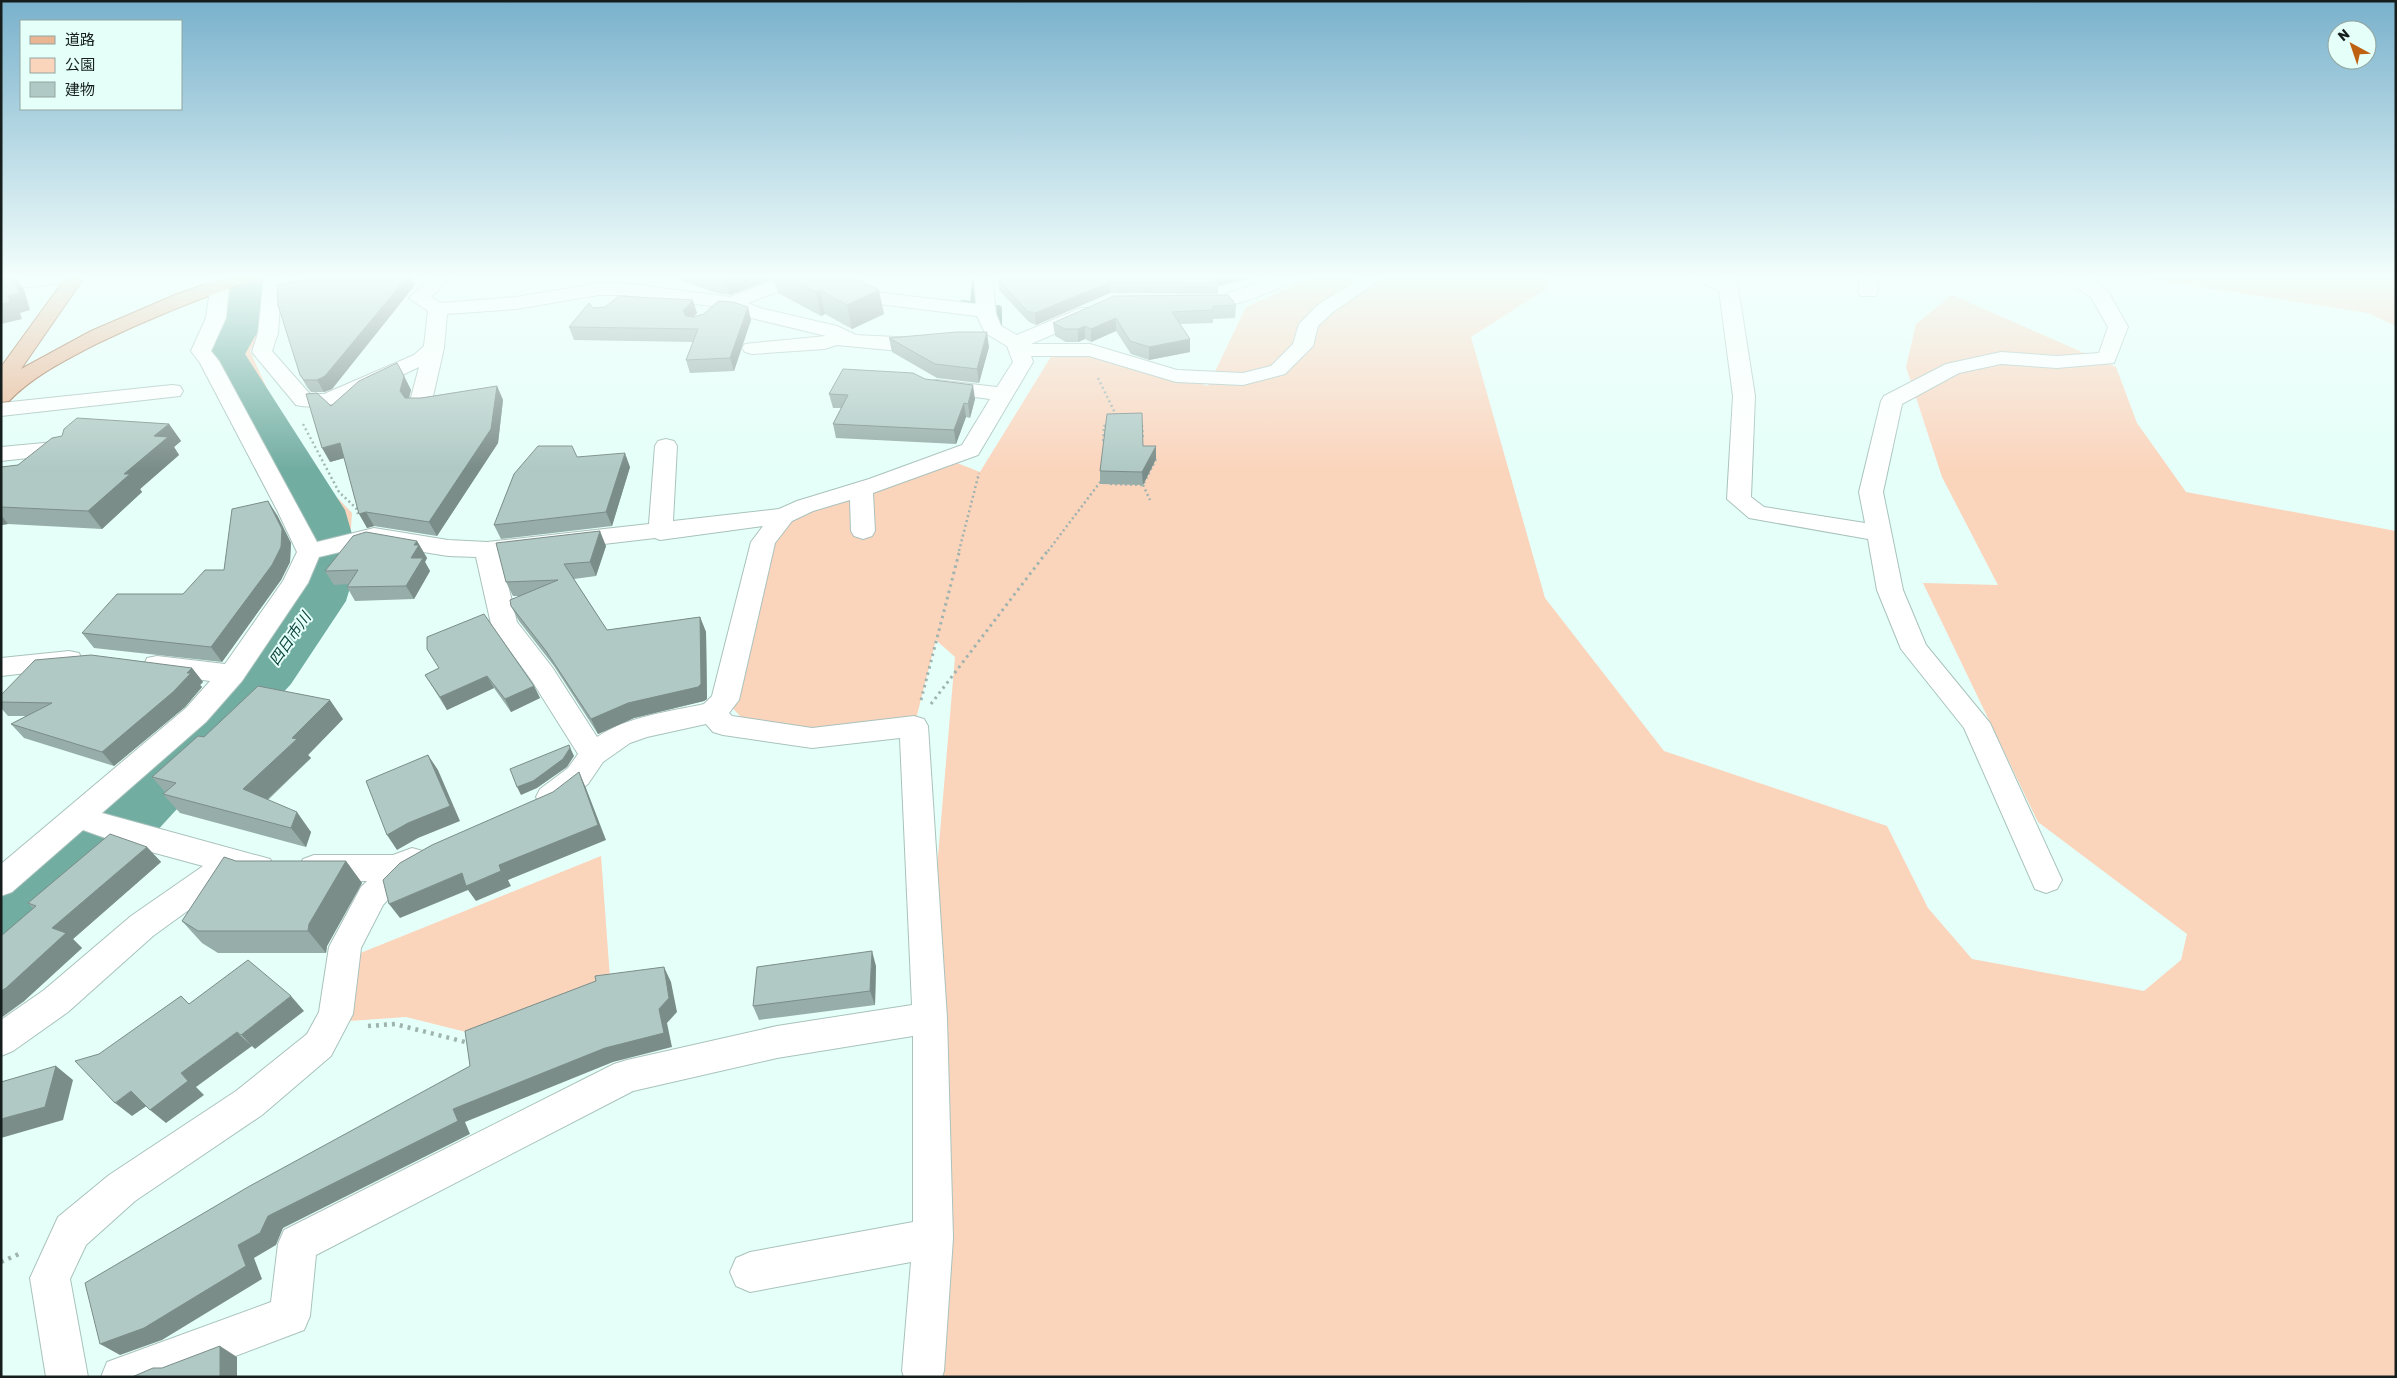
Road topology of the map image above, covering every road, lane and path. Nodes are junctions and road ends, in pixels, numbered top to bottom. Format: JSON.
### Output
{"nodes":[{"id":1,"x":30,"y":340,"type":"edge"},
{"id":2,"x":89,"y":340,"type":"edge"},
{"id":3,"x":206,"y":340,"type":"edge"},
{"id":4,"x":266,"y":340,"type":"edge"},
{"id":5,"x":435,"y":340,"type":"edge"},
{"id":6,"x":833,"y":340,"type":"edge"},
{"id":7,"x":846,"y":340,"type":"edge"},
{"id":8,"x":1004,"y":340,"type":"edge"},
{"id":9,"x":1034,"y":340,"type":"edge"},
{"id":10,"x":1305,"y":340,"type":"edge"},
{"id":11,"x":1736,"y":340,"type":"edge"},
{"id":12,"x":2113,"y":340,"type":"edge"},
{"id":13,"x":852,"y":341,"type":"joint"},
{"id":14,"x":950,"y":341,"type":"edge"},
{"id":15,"x":434,"y":348,"type":"junction"},
{"id":16,"x":752,"y":348,"type":"dead end"},
{"id":17,"x":1098,"y":378,"type":"dead end"},
{"id":18,"x":1,"y":382,"type":"edge"},
{"id":19,"x":928,"y":385,"type":"edge"},
{"id":20,"x":172,"y":391,"type":"dead end"},
{"id":21,"x":1004,"y":394,"type":"junction"},
{"id":22,"x":1,"y":396,"type":"edge"},
{"id":23,"x":306,"y":400,"type":"junction"},
{"id":24,"x":420,"y":406,"type":"edge"},
{"id":25,"x":1,"y":410,"type":"edge"},
{"id":26,"x":1122,"y":426,"type":"edge"},
{"id":27,"x":1126,"y":440,"type":"edge"},
{"id":28,"x":1104,"y":442,"type":"junction"},
{"id":29,"x":666,"y":446,"type":"dead end"},
{"id":30,"x":65,"y":448,"type":"edge"},
{"id":31,"x":1126,"y":449,"type":"edge"},
{"id":32,"x":1104,"y":450,"type":"edge"},
{"id":33,"x":1,"y":454,"type":"edge"},
{"id":34,"x":1149,"y":458,"type":"edge"},
{"id":35,"x":980,"y":472,"type":"dead end"},
{"id":36,"x":1102,"y":475,"type":"edge"},
{"id":37,"x":1100,"y":484,"type":"junction"},
{"id":38,"x":1143,"y":485,"type":"junction"},
{"id":39,"x":861,"y":489,"type":"junction"},
{"id":40,"x":1150,"y":500,"type":"dead end"},
{"id":41,"x":784,"y":516,"type":"junction"},
{"id":42,"x":863,"y":531,"type":"dead end"},
{"id":43,"x":660,"y":532,"type":"junction"},
{"id":44,"x":1878,"y":534,"type":"junction"},
{"id":45,"x":356,"y":540,"type":"junction"},
{"id":46,"x":487,"y":550,"type":"junction"},
{"id":47,"x":309,"y":552,"type":"junction"},
{"id":48,"x":94,"y":658,"type":"edge"},
{"id":49,"x":133,"y":662,"type":"edge"},
{"id":50,"x":1,"y":667,"type":"edge"},
{"id":51,"x":232,"y":674,"type":"junction"},
{"id":52,"x":713,"y":712,"type":"junction"},
{"id":53,"x":914,"y":727,"type":"junction"},
{"id":54,"x":594,"y":754,"type":"junction"},
{"id":55,"x":522,"y":809,"type":"edge"},
{"id":56,"x":100,"y":824,"type":"junction"},
{"id":57,"x":438,"y":846,"type":"edge"},
{"id":58,"x":232,"y":862,"type":"junction"},
{"id":59,"x":398,"y":868,"type":"junction"},
{"id":60,"x":2046,"y":880,"type":"dead end"},
{"id":61,"x":1,"y":883,"type":"edge"},
{"id":62,"x":930,"y":1018,"type":"junction"},
{"id":63,"x":328,"y":1029,"type":"junction"},
{"id":64,"x":1,"y":1040,"type":"edge"},
{"id":65,"x":472,"y":1044,"type":"edge"},
{"id":66,"x":933,"y":1238,"type":"junction"},
{"id":67,"x":750,"y":1272,"type":"dead end"},
{"id":68,"x":923,"y":1372,"type":"dead end"},
{"id":69,"x":66,"y":1376,"type":"edge"},
{"id":70,"x":122,"y":1377,"type":"edge"}],
"edges":[{"from":1,"to":18,"type":"main road"},
{"from":2,"to":22,"type":"main road"},
{"from":3,"to":47,"type":"street"},
{"from":4,"to":23,"type":"street"},
{"from":5,"to":15,"type":"street"},
{"from":6,"to":16,"type":"street"},
{"from":7,"to":13,"type":"street"},
{"from":8,"to":21,"type":"street"},
{"from":9,"to":10,"type":"street"},
{"from":11,"to":44,"type":"street"},
{"from":12,"to":44,"type":"street"},
{"from":13,"to":14,"type":"street"},
{"from":15,"to":23,"type":"street"},
{"from":15,"to":24,"type":"street"},
{"from":17,"to":26,"type":"path"},
{"from":19,"to":21,"type":"street"},
{"from":20,"to":25,"type":"street"},
{"from":21,"to":39,"type":"street"},
{"from":23,"to":45,"type":"path"},
{"from":27,"to":31,"type":"path"},
{"from":28,"to":28,"type":"path"},
{"from":28,"to":32,"type":"path"},
{"from":29,"to":43,"type":"street"},
{"from":30,"to":33,"type":"street"},
{"from":34,"to":38,"type":"path"},
{"from":35,"to":53,"type":"path"},
{"from":36,"to":37,"type":"path"},
{"from":37,"to":38,"type":"path"},
{"from":37,"to":53,"type":"path"},
{"from":38,"to":40,"type":"path"},
{"from":39,"to":41,"type":"street"},
{"from":39,"to":42,"type":"street"},
{"from":41,"to":43,"type":"street"},
{"from":41,"to":52,"type":"street"},
{"from":43,"to":46,"type":"street"},
{"from":44,"to":60,"type":"street"},
{"from":45,"to":46,"type":"street"},
{"from":45,"to":47,"type":"street"},
{"from":46,"to":54,"type":"street"},
{"from":47,"to":51,"type":"street"},
{"from":48,"to":50,"type":"street"},
{"from":49,"to":51,"type":"street"},
{"from":51,"to":56,"type":"street"},
{"from":52,"to":53,"type":"street"},
{"from":52,"to":54,"type":"street"},
{"from":53,"to":62,"type":"street"},
{"from":54,"to":55,"type":"street"},
{"from":56,"to":58,"type":"street"},
{"from":56,"to":61,"type":"street"},
{"from":57,"to":59,"type":"street"},
{"from":58,"to":59,"type":"street"},
{"from":58,"to":64,"type":"street"},
{"from":59,"to":63,"type":"street"},
{"from":62,"to":66,"type":"street"},
{"from":62,"to":70,"type":"street"},
{"from":63,"to":65,"type":"path"},
{"from":63,"to":69,"type":"street"},
{"from":66,"to":67,"type":"street"},
{"from":66,"to":68,"type":"street"}]}
